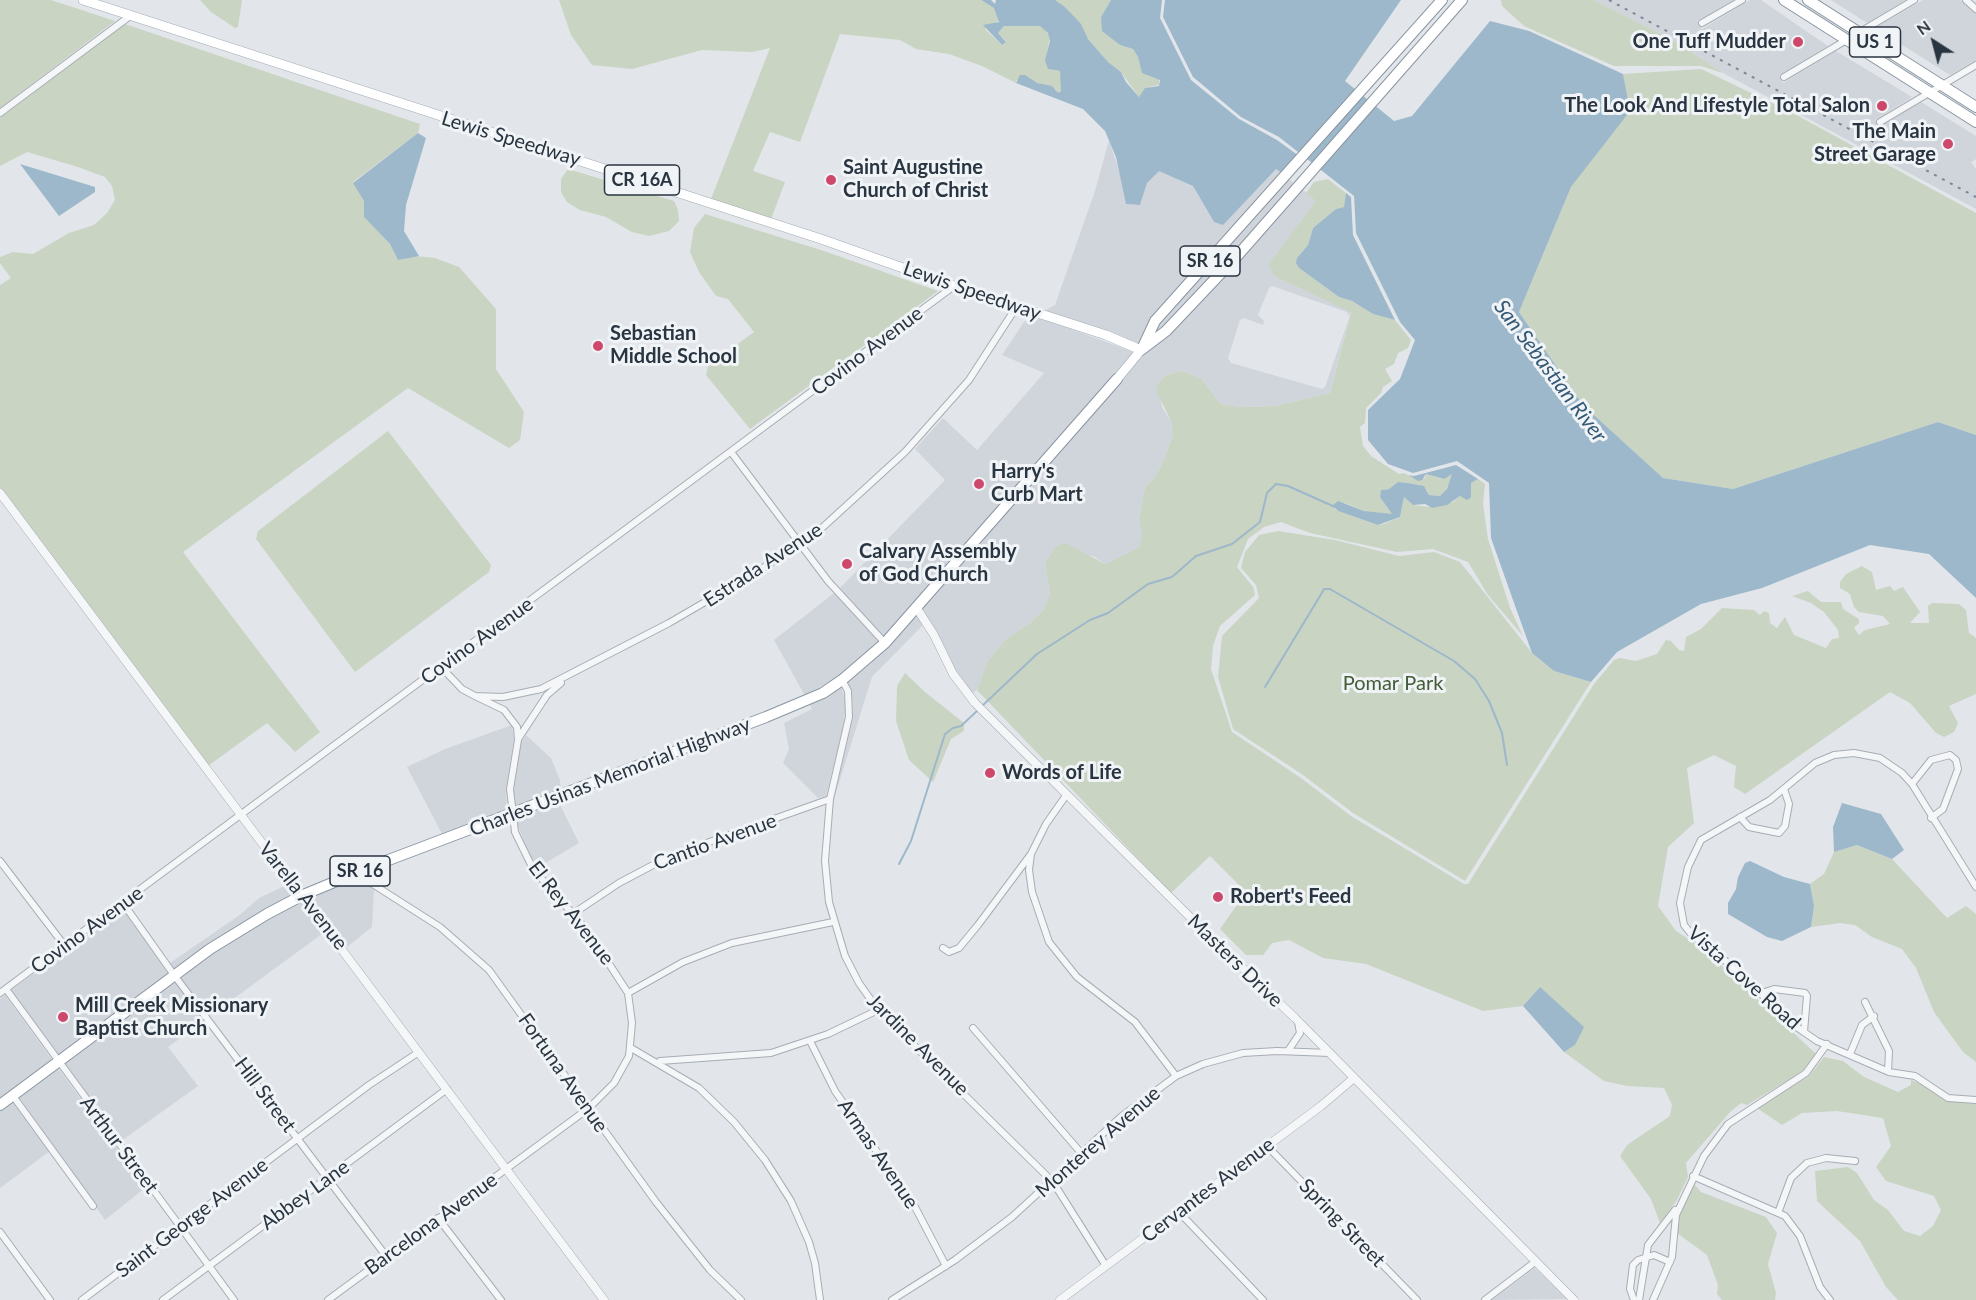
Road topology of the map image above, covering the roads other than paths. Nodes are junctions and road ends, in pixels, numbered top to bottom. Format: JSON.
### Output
{"nodes":[{"id":1,"x":83,"y":0,"type":"edge"},
{"id":2,"x":1442,"y":0,"type":"edge"},
{"id":3,"x":1462,"y":0,"type":"edge"},
{"id":4,"x":1742,"y":0,"type":"edge"},
{"id":5,"x":1784,"y":0,"type":"edge"},
{"id":6,"x":1808,"y":0,"type":"edge"},
{"id":7,"x":1914,"y":0,"type":"edge"},
{"id":8,"x":1966,"y":0,"type":"edge"},
{"id":9,"x":1976,"y":9,"type":"edge"},
{"id":10,"x":130,"y":16,"type":"junction"},
{"id":11,"x":1702,"y":23,"type":"dead end"},
{"id":12,"x":1859,"y":32,"type":"junction"},
{"id":13,"x":1846,"y":40,"type":"junction"},
{"id":14,"x":1976,"y":65,"type":"edge"},
{"id":15,"x":1784,"y":77,"type":"dead end"},
{"id":16,"x":1942,"y":85,"type":"junction"},
{"id":17,"x":1929,"y":93,"type":"junction"},
{"id":18,"x":1976,"y":107,"type":"edge"},
{"id":19,"x":0,"y":113,"type":"edge"},
{"id":20,"x":1880,"y":122,"type":"dead end"},
{"id":21,"x":1976,"y":123,"type":"edge"},
{"id":22,"x":954,"y":286,"type":"junction"},
{"id":23,"x":1017,"y":306,"type":"junction"},
{"id":24,"x":1141,"y":350,"type":"junction"},
{"id":25,"x":1117,"y":379,"type":"joint"},
{"id":26,"x":731,"y":452,"type":"junction"},
{"id":27,"x":0,"y":493,"type":"edge"},
{"id":28,"x":800,"y":543,"type":"junction"},
{"id":29,"x":916,"y":607,"type":"junction"},
{"id":30,"x":885,"y":643,"type":"junction"},
{"id":31,"x":441,"y":667,"type":"junction"},
{"id":32,"x":567,"y":678,"type":"junction"},
{"id":33,"x":842,"y":680,"type":"junction"},
{"id":34,"x":475,"y":696,"type":"junction"},
{"id":35,"x":518,"y":740,"type":"junction"},
{"id":36,"x":1912,"y":784,"type":"junction"},
{"id":37,"x":1784,"y":789,"type":"junction"},
{"id":38,"x":1067,"y":794,"type":"junction"},
{"id":39,"x":830,"y":799,"type":"junction"},
{"id":40,"x":511,"y":814,"type":"junction"},
{"id":41,"x":241,"y":816,"type":"junction"},
{"id":42,"x":1740,"y":817,"type":"junction"},
{"id":43,"x":1931,"y":818,"type":"junction"},
{"id":44,"x":1031,"y":854,"type":"junction"},
{"id":45,"x":0,"y":861,"type":"edge"},
{"id":46,"x":363,"y":870,"type":"junction"},
{"id":47,"x":1976,"y":887,"type":"edge"},
{"id":48,"x":303,"y":896,"type":"junction"},
{"id":49,"x":123,"y":903,"type":"junction"},
{"id":50,"x":574,"y":913,"type":"junction"},
{"id":51,"x":833,"y":922,"type":"junction"},
{"id":52,"x":67,"y":943,"type":"junction"},
{"id":53,"x":946,"y":950,"type":"dead end"},
{"id":54,"x":174,"y":975,"type":"junction"},
{"id":55,"x":3,"y":991,"type":"edge"},
{"id":56,"x":628,"y":993,"type":"junction"},
{"id":57,"x":1759,"y":994,"type":"junction"},
{"id":58,"x":1865,"y":1002,"type":"dead end"},
{"id":59,"x":878,"y":1010,"type":"junction"},
{"id":60,"x":1874,"y":1017,"type":"junction"},
{"id":61,"x":1298,"y":1021,"type":"junction"},
{"id":62,"x":973,"y":1028,"type":"dead end"},
{"id":63,"x":1804,"y":1032,"type":"junction"},
{"id":64,"x":810,"y":1041,"type":"junction"},
{"id":65,"x":1827,"y":1044,"type":"junction"},
{"id":66,"x":631,"y":1048,"type":"junction"},
{"id":67,"x":1288,"y":1051,"type":"junction"},
{"id":68,"x":419,"y":1052,"type":"junction"},
{"id":69,"x":1330,"y":1053,"type":"junction"},
{"id":70,"x":1850,"y":1054,"type":"junction"},
{"id":71,"x":58,"y":1062,"type":"junction"},
{"id":72,"x":658,"y":1062,"type":"junction"},
{"id":73,"x":1888,"y":1071,"type":"junction"},
{"id":74,"x":1176,"y":1076,"type":"junction"},
{"id":75,"x":1354,"y":1078,"type":"junction"},
{"id":76,"x":447,"y":1089,"type":"junction"},
{"id":77,"x":13,"y":1096,"type":"junction"},
{"id":78,"x":1976,"y":1100,"type":"edge"},
{"id":79,"x":0,"y":1105,"type":"edge"},
{"id":80,"x":589,"y":1108,"type":"junction"},
{"id":81,"x":298,"y":1138,"type":"junction"},
{"id":82,"x":1267,"y":1146,"type":"junction"},
{"id":83,"x":1082,"y":1154,"type":"junction"},
{"id":84,"x":1855,"y":1161,"type":"dead end"},
{"id":85,"x":506,"y":1169,"type":"junction"},
{"id":86,"x":1693,"y":1176,"type":"junction"},
{"id":87,"x":328,"y":1178,"type":"junction"},
{"id":88,"x":1053,"y":1182,"type":"junction"},
{"id":89,"x":1681,"y":1202,"type":"junction"},
{"id":90,"x":93,"y":1206,"type":"dead end"},
{"id":91,"x":1179,"y":1211,"type":"junction"},
{"id":92,"x":1778,"y":1213,"type":"junction"},
{"id":93,"x":438,"y":1218,"type":"junction"},
{"id":94,"x":180,"y":1226,"type":"junction"},
{"id":95,"x":0,"y":1232,"type":"edge"},
{"id":96,"x":386,"y":1256,"type":"junction"},
{"id":97,"x":1646,"y":1256,"type":"junction"},
{"id":98,"x":1670,"y":1262,"type":"junction"},
{"id":99,"x":1535,"y":1263,"type":"junction"},
{"id":100,"x":209,"y":1266,"type":"junction"},
{"id":101,"x":946,"y":1266,"type":"junction"},
{"id":102,"x":1106,"y":1266,"type":"junction"},
{"id":103,"x":50,"y":1300,"type":"edge"},
{"id":104,"x":82,"y":1300,"type":"edge"},
{"id":105,"x":163,"y":1300,"type":"edge"},
{"id":106,"x":234,"y":1300,"type":"edge"},
{"id":107,"x":328,"y":1300,"type":"edge"},
{"id":108,"x":501,"y":1300,"type":"edge"},
{"id":109,"x":604,"y":1300,"type":"edge"},
{"id":110,"x":741,"y":1300,"type":"edge"},
{"id":111,"x":820,"y":1300,"type":"edge"},
{"id":112,"x":892,"y":1300,"type":"edge"},
{"id":113,"x":1060,"y":1300,"type":"edge"},
{"id":114,"x":1263,"y":1300,"type":"edge"},
{"id":115,"x":1418,"y":1300,"type":"edge"},
{"id":116,"x":1485,"y":1300,"type":"edge"},
{"id":117,"x":1574,"y":1300,"type":"edge"},
{"id":118,"x":1637,"y":1300,"type":"edge"},
{"id":119,"x":1653,"y":1300,"type":"edge"},
{"id":120,"x":1830,"y":1300,"type":"edge"}],
"edges":[{"from":1,"to":10,"type":"main road","name":"Lewis Speedway","number":"CR 16A"},
{"from":2,"to":24,"type":"highway","name":"Charles Usinas Memorial Highway","number":"SR 16"},
{"from":3,"to":24,"type":"highway","name":"Charles Usinas Memorial Highway","number":"SR 16"},
{"from":4,"to":11,"type":"street"},
{"from":5,"to":13,"type":"highway","number":"US 1"},
{"from":6,"to":12,"type":"highway","number":"US 1"},
{"from":7,"to":12,"type":"street"},
{"from":8,"to":9,"type":"street"},
{"from":10,"to":19,"type":"street"},
{"from":10,"to":22,"type":"main road","name":"Lewis Speedway","number":"CR 16A"},
{"from":12,"to":13,"type":"street"},
{"from":12,"to":16,"type":"highway","number":"US 1"},
{"from":13,"to":15,"type":"street"},
{"from":13,"to":17,"type":"highway","number":"US 1"},
{"from":14,"to":16,"type":"street"},
{"from":16,"to":17,"type":"street"},
{"from":16,"to":18,"type":"highway","number":"US 1"},
{"from":17,"to":20,"type":"street"},
{"from":17,"to":21,"type":"highway","number":"US 1"},
{"from":22,"to":23,"type":"main road","name":"Lewis Speedway","number":"CR 16A"},
{"from":22,"to":26,"type":"street","name":"Covino Avenue"},
{"from":23,"to":24,"type":"main road","name":"Lewis Speedway","number":"CR 16A"},
{"from":23,"to":28,"type":"street","name":"Estrada Avenue"},
{"from":24,"to":25,"type":"main road","name":"Charles Usinas Memorial Highway","number":"SR 16"},
{"from":25,"to":29,"type":"highway","name":"Charles Usinas Memorial Highway","number":"SR 16"},
{"from":26,"to":28,"type":"street"},
{"from":26,"to":31,"type":"street","name":"Covino Avenue"},
{"from":27,"to":41,"type":"street","name":"Varella Avenue"},
{"from":28,"to":30,"type":"street"},
{"from":28,"to":32,"type":"street","name":"Estrada Avenue"},
{"from":29,"to":30,"type":"highway","name":"Charles Usinas Memorial Highway","number":"SR 16"},
{"from":29,"to":38,"type":"street","name":"Masters Drive"},
{"from":30,"to":33,"type":"highway","name":"Charles Usinas Memorial Highway","number":"SR 16"},
{"from":31,"to":34,"type":"street"},
{"from":31,"to":41,"type":"street","name":"Covino Avenue"},
{"from":32,"to":34,"type":"street","name":"Estrada Avenue"},
{"from":32,"to":35,"type":"street"},
{"from":33,"to":39,"type":"street","name":"Jardine Avenue"},
{"from":33,"to":40,"type":"highway","name":"Charles Usinas Memorial Highway","number":"SR 16"},
{"from":34,"to":35,"type":"street"},
{"from":35,"to":40,"type":"street","name":"El Rey Avenue"},
{"from":36,"to":37,"type":"street","name":"Vista Cove Road"},
{"from":36,"to":43,"type":"street","name":"Vista Cove Road"},
{"from":36,"to":43,"type":"street"},
{"from":37,"to":42,"type":"street","name":"Vista Cove Road"},
{"from":37,"to":42,"type":"street"},
{"from":38,"to":44,"type":"street"},
{"from":38,"to":61,"type":"street","name":"Masters Drive"},
{"from":39,"to":50,"type":"street","name":"Cantio Avenue"},
{"from":39,"to":51,"type":"street","name":"Jardine Avenue"},
{"from":40,"to":46,"type":"highway","name":"Charles Usinas Memorial Highway","number":"SR 16"},
{"from":40,"to":50,"type":"street","name":"El Rey Avenue"},
{"from":41,"to":48,"type":"street","name":"Varella Avenue"},
{"from":41,"to":49,"type":"street","name":"Covino Avenue"},
{"from":42,"to":57,"type":"street","name":"Vista Cove Road"},
{"from":43,"to":47,"type":"street","name":"Vista Cove Road"},
{"from":44,"to":53,"type":"street"},
{"from":44,"to":74,"type":"street"},
{"from":45,"to":52,"type":"street"},
{"from":46,"to":48,"type":"highway","name":"Charles Usinas Memorial Highway","number":"SR 16"},
{"from":46,"to":80,"type":"street","name":"Fortuna Avenue"},
{"from":48,"to":54,"type":"highway","name":"Charles Usinas Memorial Highway","number":"SR 16"},
{"from":48,"to":68,"type":"street","name":"Varella Avenue"},
{"from":49,"to":52,"type":"street","name":"Covino Avenue"},
{"from":49,"to":54,"type":"street","name":"Hill Street"},
{"from":50,"to":56,"type":"street","name":"El Rey Avenue"},
{"from":51,"to":56,"type":"street"},
{"from":51,"to":59,"type":"street","name":"Jardine Avenue"},
{"from":52,"to":55,"type":"street","name":"Covino Avenue"},
{"from":54,"to":71,"type":"highway","name":"Charles Usinas Memorial Highway","number":"SR 16"},
{"from":54,"to":81,"type":"street","name":"Hill Street"},
{"from":55,"to":71,"type":"street","name":"Arthur Street"},
{"from":56,"to":66,"type":"street","name":"El Rey Avenue"},
{"from":57,"to":63,"type":"street","name":"Vista Cove Road"},
{"from":57,"to":63,"type":"street"},
{"from":58,"to":60,"type":"street"},
{"from":59,"to":64,"type":"street"},
{"from":59,"to":88,"type":"street","name":"Jardine Avenue"},
{"from":60,"to":70,"type":"street"},
{"from":60,"to":73,"type":"street"},
{"from":61,"to":67,"type":"street"},
{"from":61,"to":69,"type":"street","name":"Masters Drive"},
{"from":62,"to":83,"type":"street"},
{"from":63,"to":65,"type":"street","name":"Vista Cove Road"},
{"from":64,"to":72,"type":"street"},
{"from":64,"to":101,"type":"street","name":"Armas Avenue"},
{"from":65,"to":70,"type":"street","name":"Vista Cove Road"},
{"from":65,"to":86,"type":"street"},
{"from":66,"to":72,"type":"street"},
{"from":66,"to":80,"type":"street","name":"El Rey Avenue"},
{"from":67,"to":69,"type":"street","name":"Monterey Avenue"},
{"from":67,"to":74,"type":"street","name":"Monterey Avenue"},
{"from":68,"to":76,"type":"street","name":"Varella Avenue"},
{"from":68,"to":81,"type":"street","name":"Saint George Avenue"},
{"from":69,"to":75,"type":"street","name":"Masters Drive"},
{"from":70,"to":73,"type":"street","name":"Vista Cove Road"},
{"from":71,"to":77,"type":"highway","name":"Charles Usinas Memorial Highway","number":"SR 16"},
{"from":71,"to":94,"type":"street","name":"Arthur Street"},
{"from":72,"to":111,"type":"street"},
{"from":73,"to":78,"type":"street","name":"Vista Cove Road"},
{"from":74,"to":83,"type":"street","name":"Monterey Avenue"},
{"from":75,"to":82,"type":"street","name":"Cervantes Avenue"},
{"from":75,"to":99,"type":"street","name":"Masters Drive"},
{"from":76,"to":85,"type":"street","name":"Varella Avenue"},
{"from":76,"to":87,"type":"street","name":"Abbey Lane"},
{"from":77,"to":79,"type":"highway","name":"Charles Usinas Memorial Highway","number":"SR 16"},
{"from":77,"to":90,"type":"street"},
{"from":80,"to":85,"type":"street","name":"El Rey Avenue"},
{"from":80,"to":110,"type":"street","name":"Fortuna Avenue"},
{"from":81,"to":87,"type":"street","name":"Hill Street"},
{"from":81,"to":94,"type":"street","name":"Saint George Avenue"},
{"from":82,"to":91,"type":"street","name":"Cervantes Avenue"},
{"from":82,"to":115,"type":"street","name":"Spring Street"},
{"from":83,"to":88,"type":"street","name":"Monterey Avenue"},
{"from":84,"to":92,"type":"street"},
{"from":85,"to":93,"type":"street","name":"Barcelona Avenue"},
{"from":85,"to":109,"type":"street","name":"Varella Avenue"},
{"from":86,"to":89,"type":"street"},
{"from":86,"to":92,"type":"street"},
{"from":87,"to":96,"type":"street","name":"Hill Street"},
{"from":87,"to":100,"type":"street","name":"Abbey Lane"},
{"from":88,"to":101,"type":"street","name":"Monterey Avenue"},
{"from":88,"to":102,"type":"street","name":"Jardine Avenue"},
{"from":89,"to":97,"type":"street"},
{"from":89,"to":98,"type":"street"},
{"from":91,"to":102,"type":"street","name":"Cervantes Avenue"},
{"from":91,"to":114,"type":"street"},
{"from":92,"to":120,"type":"street"},
{"from":93,"to":96,"type":"street","name":"Barcelona Avenue"},
{"from":93,"to":108,"type":"street"},
{"from":94,"to":100,"type":"street","name":"Arthur Street"},
{"from":94,"to":104,"type":"street","name":"Saint George Avenue"},
{"from":95,"to":103,"type":"street"},
{"from":96,"to":107,"type":"street","name":"Barcelona Avenue"},
{"from":97,"to":98,"type":"street"},
{"from":97,"to":118,"type":"street"},
{"from":97,"to":118,"type":"street"},
{"from":98,"to":119,"type":"street"},
{"from":99,"to":116,"type":"street"},
{"from":99,"to":117,"type":"street","name":"Masters Drive"},
{"from":100,"to":105,"type":"street","name":"Abbey Lane"},
{"from":100,"to":106,"type":"street","name":"Arthur Street"},
{"from":101,"to":112,"type":"street","name":"Monterey Avenue"},
{"from":102,"to":113,"type":"street","name":"Cervantes Avenue"}]}
